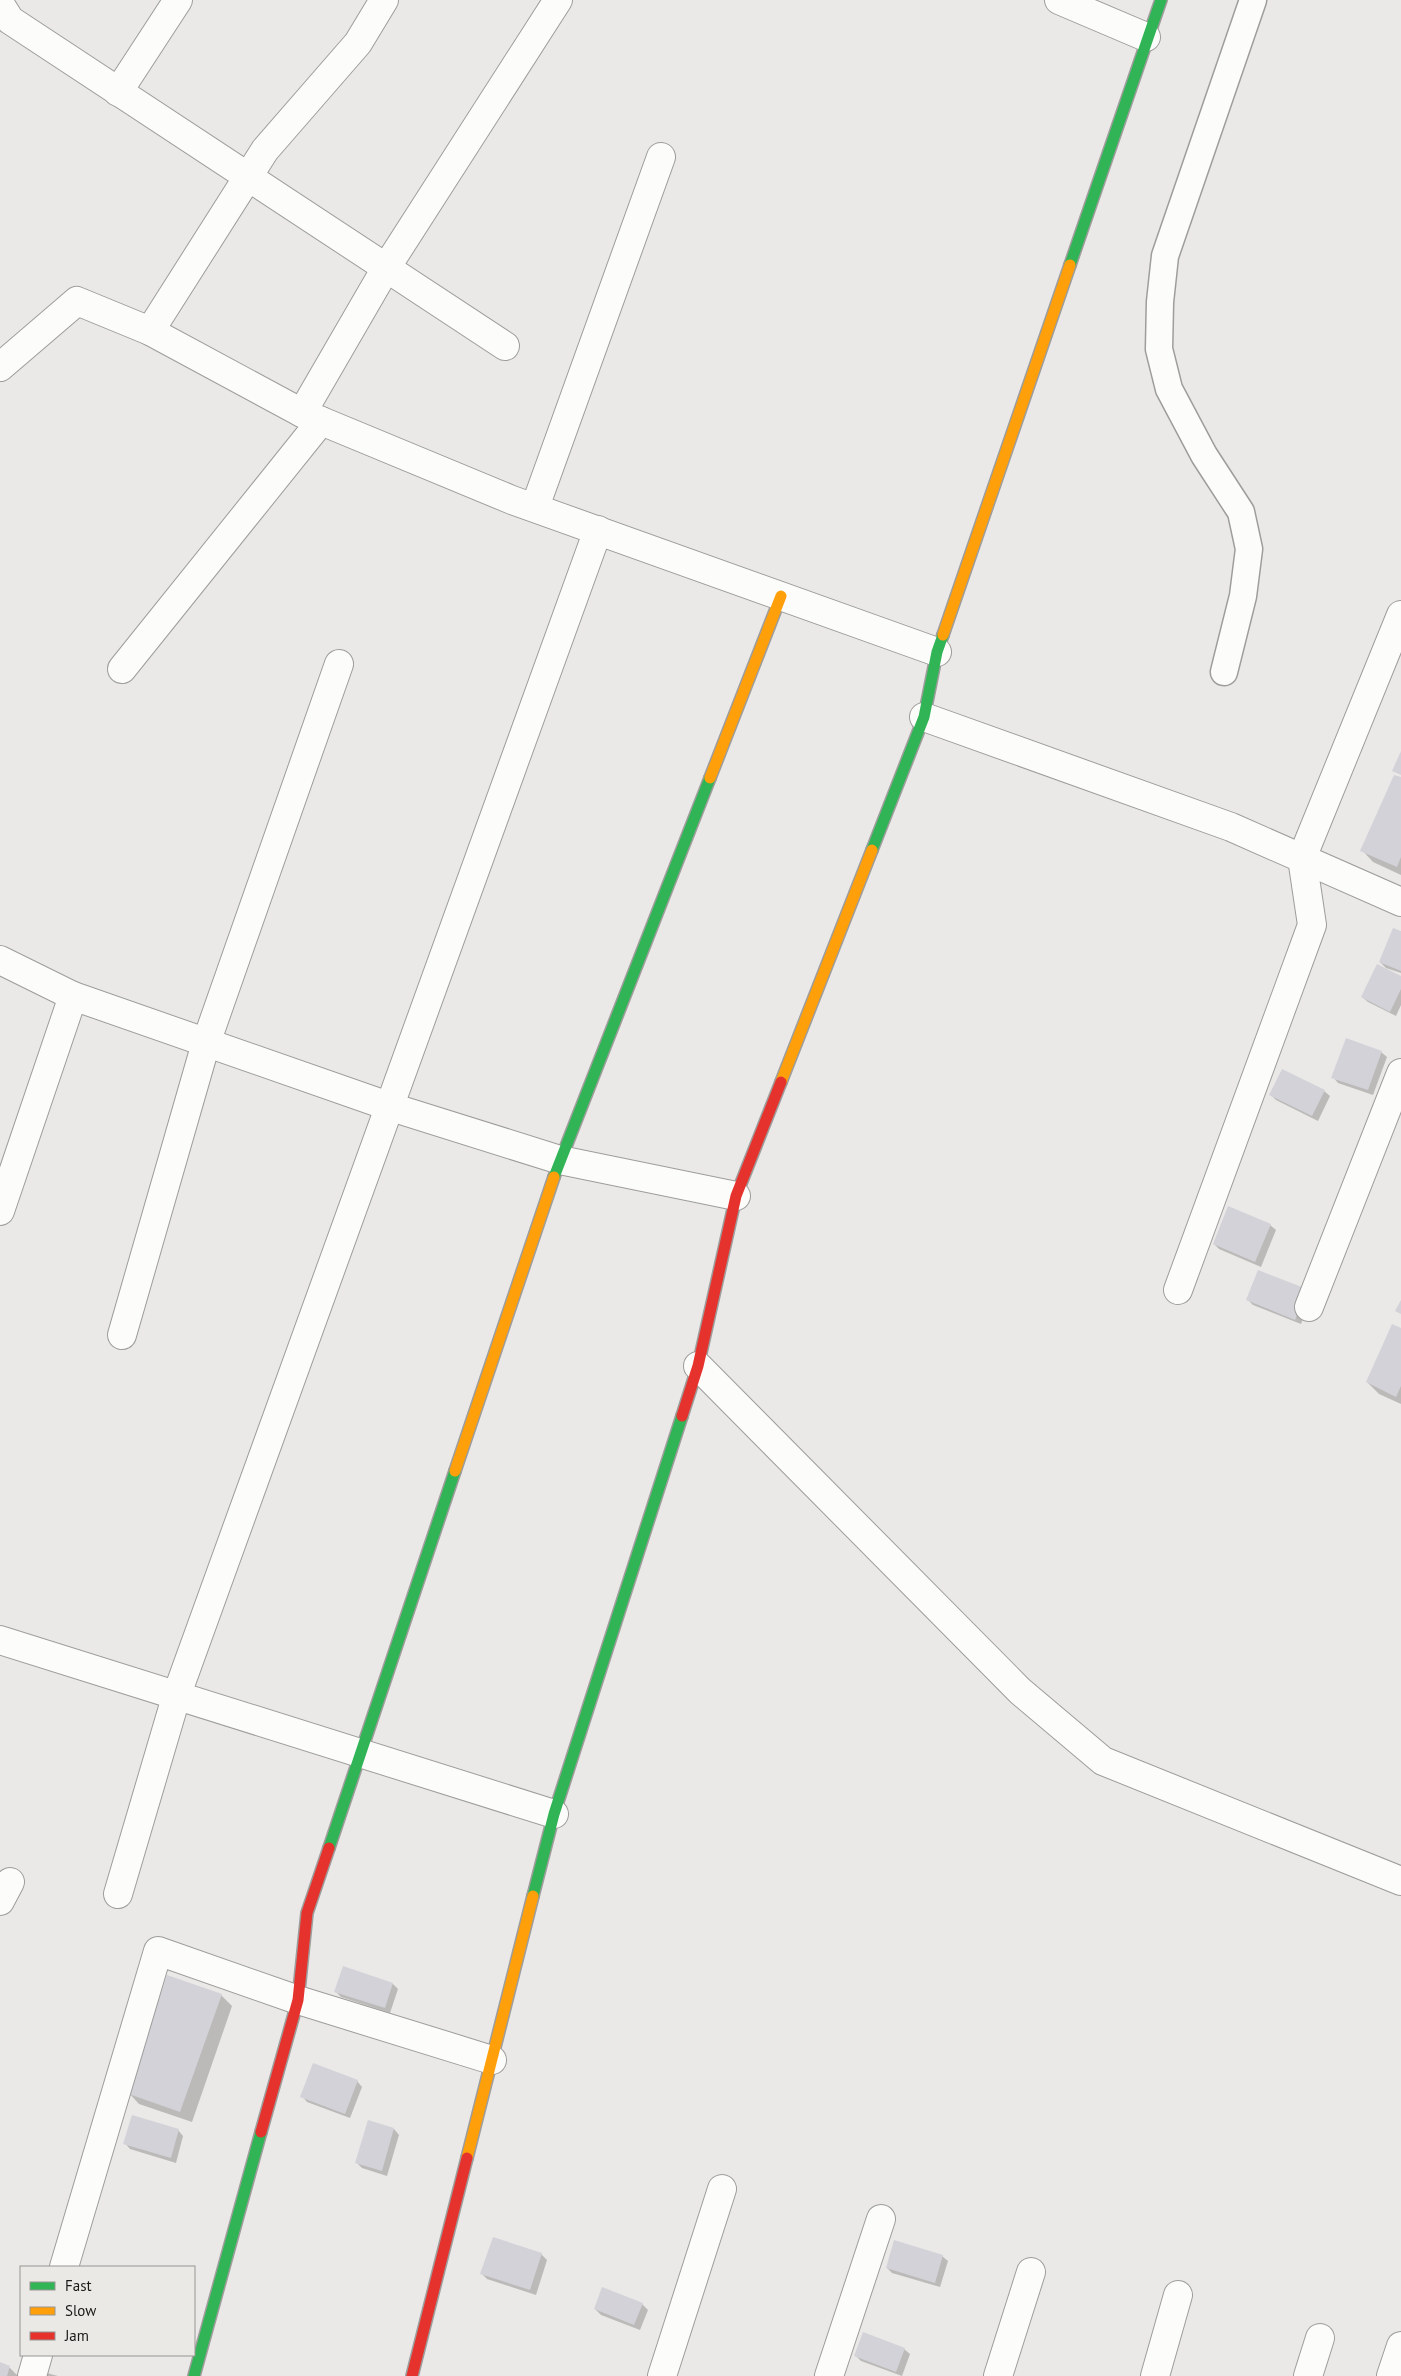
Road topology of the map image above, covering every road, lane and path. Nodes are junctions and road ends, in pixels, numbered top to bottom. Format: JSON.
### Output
{"nodes":[{"id":1,"x":178,"y":0,"type":"edge"},
{"id":2,"x":384,"y":0,"type":"edge"},
{"id":3,"x":558,"y":0,"type":"edge"},
{"id":4,"x":1059,"y":0,"type":"edge"},
{"id":5,"x":1161,"y":0,"type":"edge"},
{"id":6,"x":1253,"y":0,"type":"edge"},
{"id":7,"x":0,"y":4,"type":"edge"},
{"id":8,"x":1146,"y":37,"type":"junction"},
{"id":9,"x":118,"y":92,"type":"junction"},
{"id":10,"x":660,"y":157,"type":"dead end"},
{"id":11,"x":247,"y":178,"type":"junction"},
{"id":12,"x":386,"y":268,"type":"junction"},
{"id":13,"x":150,"y":331,"type":"junction"},
{"id":14,"x":504,"y":346,"type":"dead end"},
{"id":15,"x":0,"y":367,"type":"edge"},
{"id":16,"x":312,"y":417,"type":"junction"},
{"id":17,"x":535,"y":507,"type":"junction"},
{"id":18,"x":598,"y":530,"type":"junction"},
{"id":19,"x":781,"y":596,"type":"junction"},
{"id":20,"x":1401,"y":615,"type":"edge"},
{"id":21,"x":938,"y":652,"type":"junction"},
{"id":22,"x":339,"y":664,"type":"dead end"},
{"id":23,"x":122,"y":669,"type":"dead end"},
{"id":24,"x":1224,"y":672,"type":"dead end"},
{"id":25,"x":924,"y":717,"type":"junction"},
{"id":26,"x":1302,"y":858,"type":"junction"},
{"id":27,"x":1401,"y":902,"type":"edge"},
{"id":28,"x":0,"y":960,"type":"edge"},
{"id":29,"x":73,"y":996,"type":"junction"},
{"id":30,"x":206,"y":1043,"type":"junction"},
{"id":31,"x":1401,"y":1073,"type":"edge"},
{"id":32,"x":391,"y":1107,"type":"junction"},
{"id":33,"x":560,"y":1160,"type":"junction"},
{"id":34,"x":736,"y":1196,"type":"junction"},
{"id":35,"x":0,"y":1211,"type":"edge"},
{"id":36,"x":1178,"y":1290,"type":"dead end"},
{"id":37,"x":1309,"y":1307,"type":"dead end"},
{"id":38,"x":122,"y":1335,"type":"dead end"},
{"id":39,"x":698,"y":1366,"type":"junction"},
{"id":40,"x":0,"y":1640,"type":"edge"},
{"id":41,"x":177,"y":1694,"type":"junction"},
{"id":42,"x":362,"y":1753,"type":"junction"},
{"id":43,"x":554,"y":1814,"type":"junction"},
{"id":44,"x":1401,"y":1881,"type":"edge"},
{"id":45,"x":118,"y":1894,"type":"dead end"},
{"id":46,"x":298,"y":2000,"type":"junction"},
{"id":47,"x":492,"y":2060,"type":"junction"},
{"id":48,"x":722,"y":2189,"type":"dead end"},
{"id":49,"x":881,"y":2219,"type":"dead end"},
{"id":50,"x":64,"y":2266,"type":"edge"},
{"id":51,"x":1031,"y":2272,"type":"dead end"},
{"id":52,"x":1178,"y":2295,"type":"dead end"},
{"id":53,"x":1320,"y":2338,"type":"dead end"},
{"id":54,"x":1401,"y":2346,"type":"edge"},
{"id":55,"x":38,"y":2356,"type":"edge"},
{"id":56,"x":32,"y":2376,"type":"edge"},
{"id":57,"x":194,"y":2376,"type":"edge"},
{"id":58,"x":412,"y":2376,"type":"edge"},
{"id":59,"x":662,"y":2376,"type":"edge"},
{"id":60,"x":829,"y":2376,"type":"edge"},
{"id":61,"x":998,"y":2376,"type":"edge"},
{"id":62,"x":1155,"y":2376,"type":"edge"},
{"id":63,"x":1308,"y":2376,"type":"edge"},
{"id":64,"x":1391,"y":2376,"type":"edge"}],
"edges":[{"from":1,"to":9,"type":"street"},
{"from":2,"to":11,"type":"street"},
{"from":3,"to":12,"type":"street"},
{"from":4,"to":8,"type":"street"},
{"from":5,"to":8,"type":"street"},
{"from":6,"to":24,"type":"lane"},
{"from":7,"to":9,"type":"street"},
{"from":8,"to":21,"type":"street"},
{"from":9,"to":11,"type":"street"},
{"from":10,"to":17,"type":"street"},
{"from":11,"to":12,"type":"street"},
{"from":11,"to":13,"type":"street"},
{"from":12,"to":14,"type":"street"},
{"from":12,"to":16,"type":"street"},
{"from":13,"to":15,"type":"street"},
{"from":13,"to":16,"type":"street"},
{"from":16,"to":17,"type":"street"},
{"from":16,"to":23,"type":"street"},
{"from":17,"to":18,"type":"street"},
{"from":18,"to":19,"type":"street"},
{"from":18,"to":32,"type":"street"},
{"from":19,"to":21,"type":"street"},
{"from":19,"to":33,"type":"street"},
{"from":20,"to":26,"type":"street"},
{"from":21,"to":25,"type":"street"},
{"from":22,"to":30,"type":"street"},
{"from":25,"to":26,"type":"street"},
{"from":25,"to":34,"type":"street"},
{"from":26,"to":27,"type":"street"},
{"from":26,"to":36,"type":"street"},
{"from":28,"to":29,"type":"street"},
{"from":29,"to":30,"type":"street"},
{"from":29,"to":35,"type":"street"},
{"from":30,"to":32,"type":"street"},
{"from":30,"to":38,"type":"street"},
{"from":31,"to":37,"type":"street"},
{"from":32,"to":33,"type":"street"},
{"from":32,"to":41,"type":"street"},
{"from":33,"to":34,"type":"street"},
{"from":33,"to":42,"type":"street"},
{"from":34,"to":39,"type":"street"},
{"from":39,"to":43,"type":"street"},
{"from":39,"to":44,"type":"street"},
{"from":40,"to":41,"type":"street"},
{"from":41,"to":42,"type":"street"},
{"from":41,"to":45,"type":"street"},
{"from":42,"to":43,"type":"street"},
{"from":42,"to":46,"type":"street"},
{"from":43,"to":47,"type":"street"},
{"from":46,"to":47,"type":"street"},
{"from":46,"to":50,"type":"street"},
{"from":46,"to":57,"type":"street"},
{"from":47,"to":58,"type":"street"},
{"from":48,"to":59,"type":"street"},
{"from":49,"to":60,"type":"street"},
{"from":51,"to":61,"type":"street"},
{"from":52,"to":62,"type":"street"},
{"from":53,"to":63,"type":"street"},
{"from":54,"to":64,"type":"street"},
{"from":55,"to":56,"type":"street"}]}
